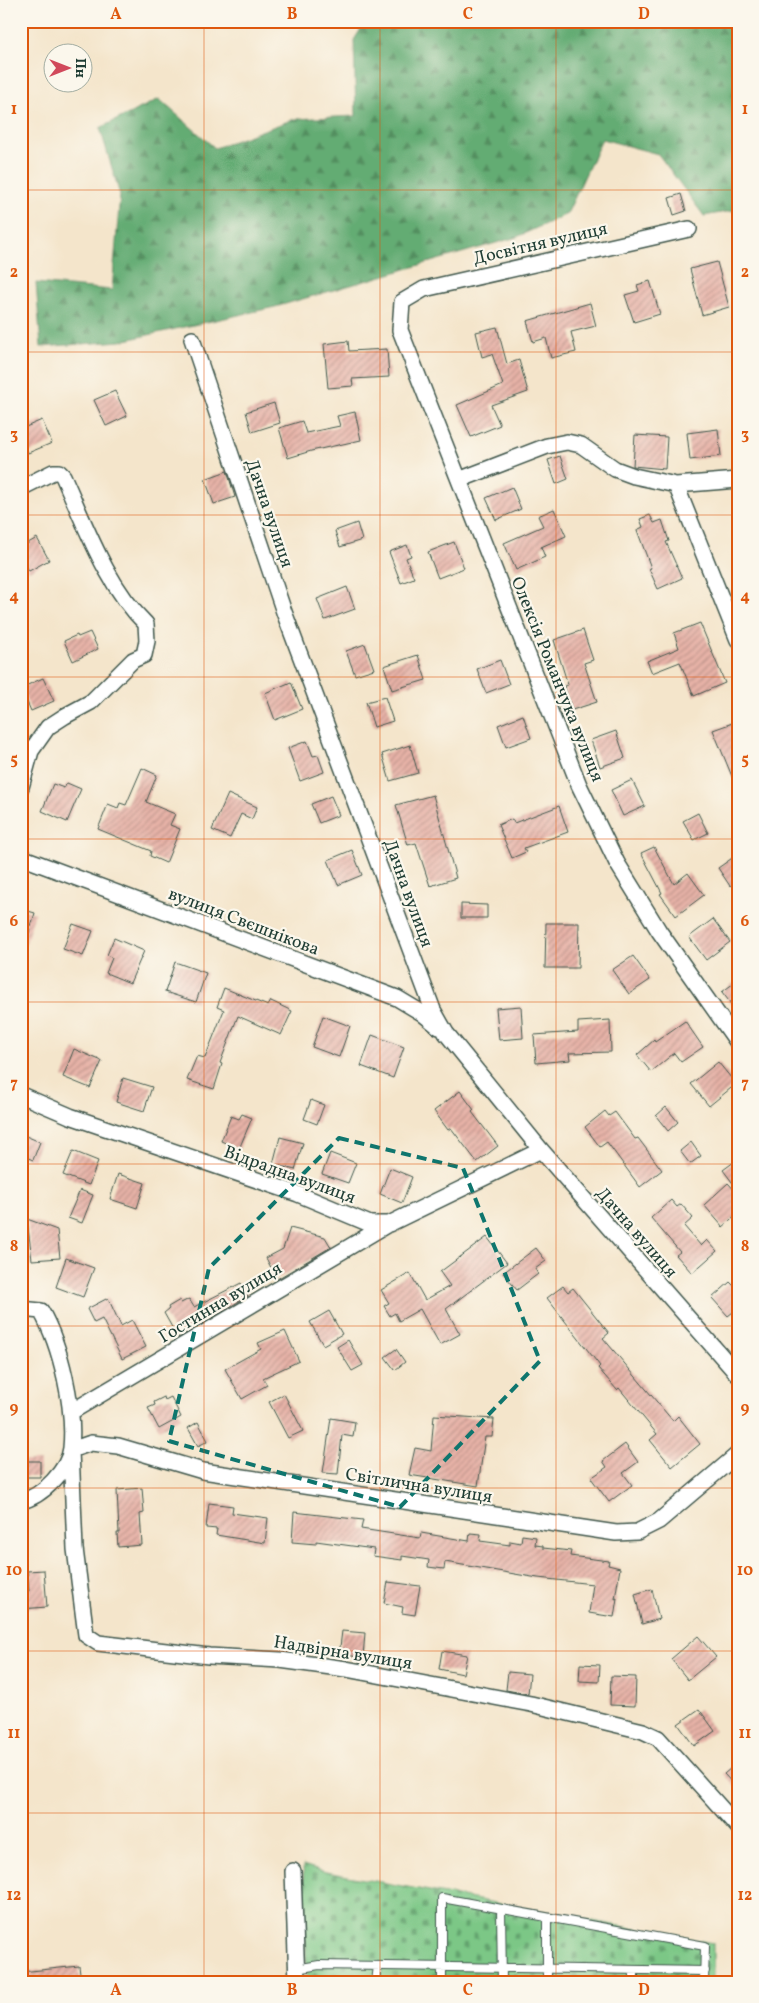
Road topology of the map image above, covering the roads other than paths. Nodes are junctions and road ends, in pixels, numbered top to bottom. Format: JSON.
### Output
{"nodes":[{"id":1,"x":689,"y":229,"type":"dead end"},
{"id":2,"x":402,"y":302,"type":"joint"},
{"id":3,"x":192,"y":340,"type":"dead end"},
{"id":4,"x":459,"y":480,"type":"junction"},
{"id":5,"x":738,"y":480,"type":"edge"},
{"id":6,"x":676,"y":485,"type":"junction"},
{"id":7,"x":21,"y":488,"type":"edge"},
{"id":8,"x":738,"y":640,"type":"edge"},
{"id":9,"x":21,"y":787,"type":"edge"},
{"id":10,"x":21,"y":857,"type":"edge"},
{"id":11,"x":446,"y":1033,"type":"junction"},
{"id":12,"x":738,"y":1043,"type":"edge"},
{"id":13,"x":21,"y":1095,"type":"edge"},
{"id":14,"x":540,"y":1150,"type":"junction"},
{"id":15,"x":388,"y":1224,"type":"junction"},
{"id":16,"x":21,"y":1309,"type":"edge"},
{"id":17,"x":738,"y":1375,"type":"edge"},
{"id":18,"x":71,"y":1412,"type":"junction"},
{"id":19,"x":71,"y":1450,"type":"junction"},
{"id":20,"x":738,"y":1454,"type":"edge"},
{"id":21,"x":21,"y":1501,"type":"edge"},
{"id":22,"x":738,"y":1827,"type":"edge"},
{"id":23,"x":294,"y":1871,"type":"dead end"},
{"id":24,"x":501,"y":1909,"type":"junction"},
{"id":25,"x":547,"y":1918,"type":"junction"},
{"id":26,"x":378,"y":1966,"type":"junction"},
{"id":27,"x":442,"y":1968,"type":"junction"},
{"id":28,"x":502,"y":1968,"type":"junction"},
{"id":29,"x":547,"y":1969,"type":"junction"},
{"id":30,"x":634,"y":1970,"type":"junction"},
{"id":31,"x":705,"y":1971,"type":"junction"},
{"id":32,"x":297,"y":1975,"type":"edge"},
{"id":33,"x":376,"y":1982,"type":"edge"},
{"id":34,"x":442,"y":1982,"type":"edge"},
{"id":35,"x":502,"y":1982,"type":"edge"},
{"id":36,"x":547,"y":1982,"type":"edge"},
{"id":37,"x":634,"y":1982,"type":"edge"},
{"id":38,"x":704,"y":1982,"type":"edge"}],
"edges":[{"from":1,"to":2,"type":"street","name":"Досвітня вулиця"},
{"from":2,"to":4,"type":"street","name":"Олексія Романчука вулиця"},
{"from":3,"to":11,"type":"street","name":"Дачна вулиця"},
{"from":4,"to":6,"type":"street"},
{"from":4,"to":12,"type":"street","name":"Олексія Романчука вулиця"},
{"from":5,"to":6,"type":"street"},
{"from":6,"to":8,"type":"street"},
{"from":7,"to":9,"type":"street"},
{"from":10,"to":11,"type":"street","name":"вулиця Свєшнікова"},
{"from":11,"to":14,"type":"street","name":"Дачна вулиця"},
{"from":13,"to":15,"type":"street","name":"Відрадна вулиця"},
{"from":14,"to":15,"type":"street"},
{"from":14,"to":17,"type":"street","name":"Дачна вулиця"},
{"from":15,"to":18,"type":"street","name":"Гостинна вулиця"},
{"from":16,"to":18,"type":"street"},
{"from":18,"to":19,"type":"street"},
{"from":19,"to":20,"type":"street","name":"Світлична вулиця"},
{"from":19,"to":21,"type":"street"},
{"from":19,"to":22,"type":"street","name":"Надвірна вулиця"},
{"from":23,"to":32,"type":"street"},
{"from":24,"to":25,"type":"lane"},
{"from":24,"to":27,"type":"lane"},
{"from":24,"to":28,"type":"lane"},
{"from":25,"to":29,"type":"lane"},
{"from":25,"to":31,"type":"lane"},
{"from":26,"to":27,"type":"lane"},
{"from":26,"to":32,"type":"lane"},
{"from":26,"to":33,"type":"lane"},
{"from":27,"to":28,"type":"lane"},
{"from":27,"to":34,"type":"lane"},
{"from":28,"to":29,"type":"lane"},
{"from":28,"to":35,"type":"lane"},
{"from":29,"to":30,"type":"lane"},
{"from":29,"to":36,"type":"lane"},
{"from":30,"to":31,"type":"lane"},
{"from":30,"to":37,"type":"lane"},
{"from":31,"to":38,"type":"lane"}]}
